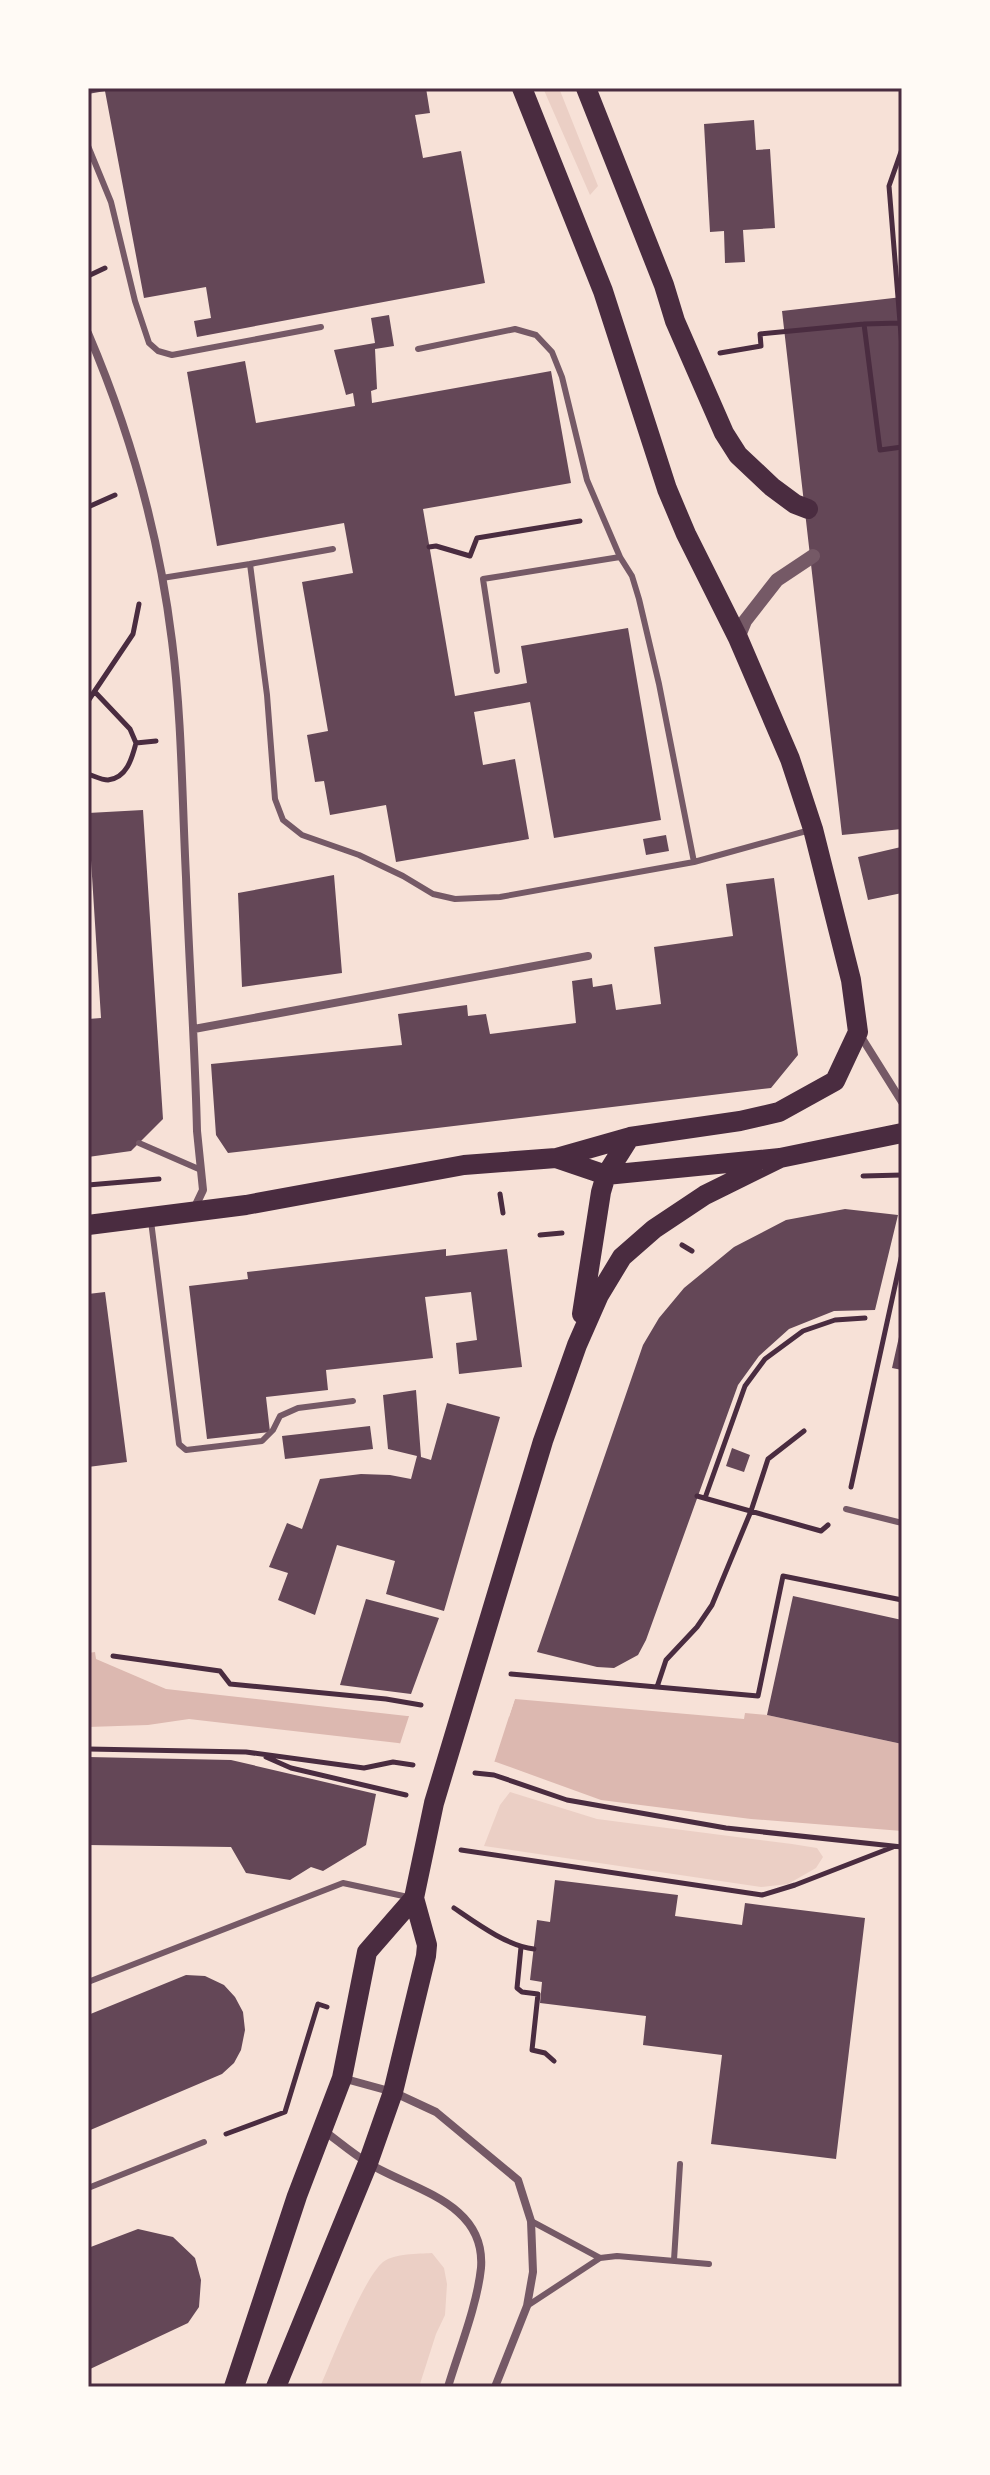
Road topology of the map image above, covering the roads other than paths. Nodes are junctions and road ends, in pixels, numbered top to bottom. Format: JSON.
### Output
{"nodes":[{"id":1,"x":522,"y":88,"type":"edge"},
{"id":2,"x":586,"y":88,"type":"edge"},
{"id":3,"x":88,"y":146,"type":"edge"},
{"id":4,"x":321,"y":327,"type":"dead end"},
{"id":5,"x":88,"y":333,"type":"edge"},
{"id":6,"x":418,"y":349,"type":"dead end"},
{"id":7,"x":808,"y":509,"type":"dead end"},
{"id":8,"x":333,"y":549,"type":"dead end"},
{"id":9,"x":813,"y":556,"type":"dead end"},
{"id":10,"x":620,"y":557,"type":"junction"},
{"id":11,"x":250,"y":564,"type":"junction"},
{"id":12,"x":162,"y":578,"type":"junction"},
{"id":13,"x":738,"y":638,"type":"junction"},
{"id":14,"x":497,"y":671,"type":"dead end"},
{"id":15,"x":813,"y":829,"type":"junction"},
{"id":16,"x":694,"y":862,"type":"junction"},
{"id":17,"x":588,"y":956,"type":"dead end"},
{"id":18,"x":194,"y":1029,"type":"junction"},
{"id":19,"x":858,"y":1032,"type":"junction"},
{"id":20,"x":902,"y":1102,"type":"edge"},
{"id":21,"x":902,"y":1133,"type":"edge"},
{"id":22,"x":630,"y":1137,"type":"junction"},
{"id":23,"x":139,"y":1143,"type":"dead end"},
{"id":24,"x":556,"y":1158,"type":"junction"},
{"id":25,"x":780,"y":1158,"type":"junction"},
{"id":26,"x":201,"y":1170,"type":"junction"},
{"id":27,"x":606,"y":1175,"type":"junction"},
{"id":28,"x":203,"y":1190,"type":"junction"},
{"id":29,"x":217,"y":1209,"type":"junction"},
{"id":30,"x":193,"y":1211,"type":"junction"},
{"id":31,"x":151,"y":1218,"type":"junction"},
{"id":32,"x":88,"y":1225,"type":"edge"},
{"id":33,"x":577,"y":1345,"type":"junction"},
{"id":34,"x":353,"y":1401,"type":"dead end"},
{"id":35,"x":846,"y":1509,"type":"road end"},
{"id":36,"x":902,"y":1523,"type":"edge"},
{"id":37,"x":414,"y":1898,"type":"junction"},
{"id":38,"x":88,"y":1982,"type":"edge"},
{"id":39,"x":342,"y":2078,"type":"junction"},
{"id":40,"x":393,"y":2092,"type":"junction"},
{"id":41,"x":323,"y":2130,"type":"junction"},
{"id":42,"x":204,"y":2142,"type":"dead end"},
{"id":43,"x":368,"y":2163,"type":"junction"},
{"id":44,"x":680,"y":2164,"type":"dead end"},
{"id":45,"x":88,"y":2188,"type":"edge"},
{"id":46,"x":531,"y":2221,"type":"junction"},
{"id":47,"x":600,"y":2258,"type":"junction"},
{"id":48,"x":674,"y":2260,"type":"junction"},
{"id":49,"x":709,"y":2264,"type":"dead end"},
{"id":50,"x":527,"y":2306,"type":"junction"},
{"id":51,"x":234,"y":2387,"type":"edge"},
{"id":52,"x":276,"y":2387,"type":"edge"},
{"id":53,"x":448,"y":2387,"type":"edge"},
{"id":54,"x":495,"y":2387,"type":"edge"}],
"edges":[{"from":1,"to":13,"type":"main road"},
{"from":2,"to":7,"type":"main road"},
{"from":3,"to":4,"type":"lane"},
{"from":5,"to":12,"type":"street"},
{"from":6,"to":10,"type":"lane"},
{"from":8,"to":11,"type":"lane"},
{"from":9,"to":13,"type":"street"},
{"from":10,"to":14,"type":"lane"},
{"from":10,"to":16,"type":"lane"},
{"from":11,"to":12,"type":"lane"},
{"from":11,"to":16,"type":"lane"},
{"from":12,"to":18,"type":"street"},
{"from":13,"to":15,"type":"main road"},
{"from":15,"to":16,"type":"lane"},
{"from":15,"to":19,"type":"main road"},
{"from":17,"to":18,"type":"street"},
{"from":18,"to":26,"type":"street"},
{"from":19,"to":20,"type":"street"},
{"from":19,"to":22,"type":"main road"},
{"from":21,"to":25,"type":"main road"},
{"from":22,"to":24,"type":"main road"},
{"from":22,"to":27,"type":"main road"},
{"from":23,"to":26,"type":"lane"},
{"from":24,"to":27,"type":"main road"},
{"from":24,"to":29,"type":"main road"},
{"from":25,"to":27,"type":"main road"},
{"from":25,"to":33,"type":"main road"},
{"from":26,"to":28,"type":"street"},
{"from":27,"to":33,"type":"main road"},
{"from":28,"to":29,"type":"street"},
{"from":28,"to":30,"type":"street"},
{"from":29,"to":30,"type":"main road"},
{"from":30,"to":31,"type":"main road"},
{"from":31,"to":32,"type":"main road"},
{"from":31,"to":34,"type":"lane"},
{"from":33,"to":37,"type":"main road"},
{"from":35,"to":36,"type":"lane"},
{"from":37,"to":38,"type":"lane"},
{"from":37,"to":39,"type":"main road"},
{"from":37,"to":40,"type":"main road"},
{"from":39,"to":40,"type":"street"},
{"from":39,"to":41,"type":"main road"},
{"from":40,"to":43,"type":"main road"},
{"from":40,"to":46,"type":"street"},
{"from":41,"to":43,"type":"street"},
{"from":41,"to":51,"type":"main road"},
{"from":42,"to":45,"type":"lane"},
{"from":43,"to":52,"type":"main road"},
{"from":43,"to":53,"type":"street"},
{"from":44,"to":48,"type":"lane"},
{"from":46,"to":47,"type":"lane"},
{"from":46,"to":50,"type":"street"},
{"from":47,"to":48,"type":"lane"},
{"from":47,"to":50,"type":"lane"},
{"from":48,"to":49,"type":"lane"},
{"from":50,"to":54,"type":"street"}]}
